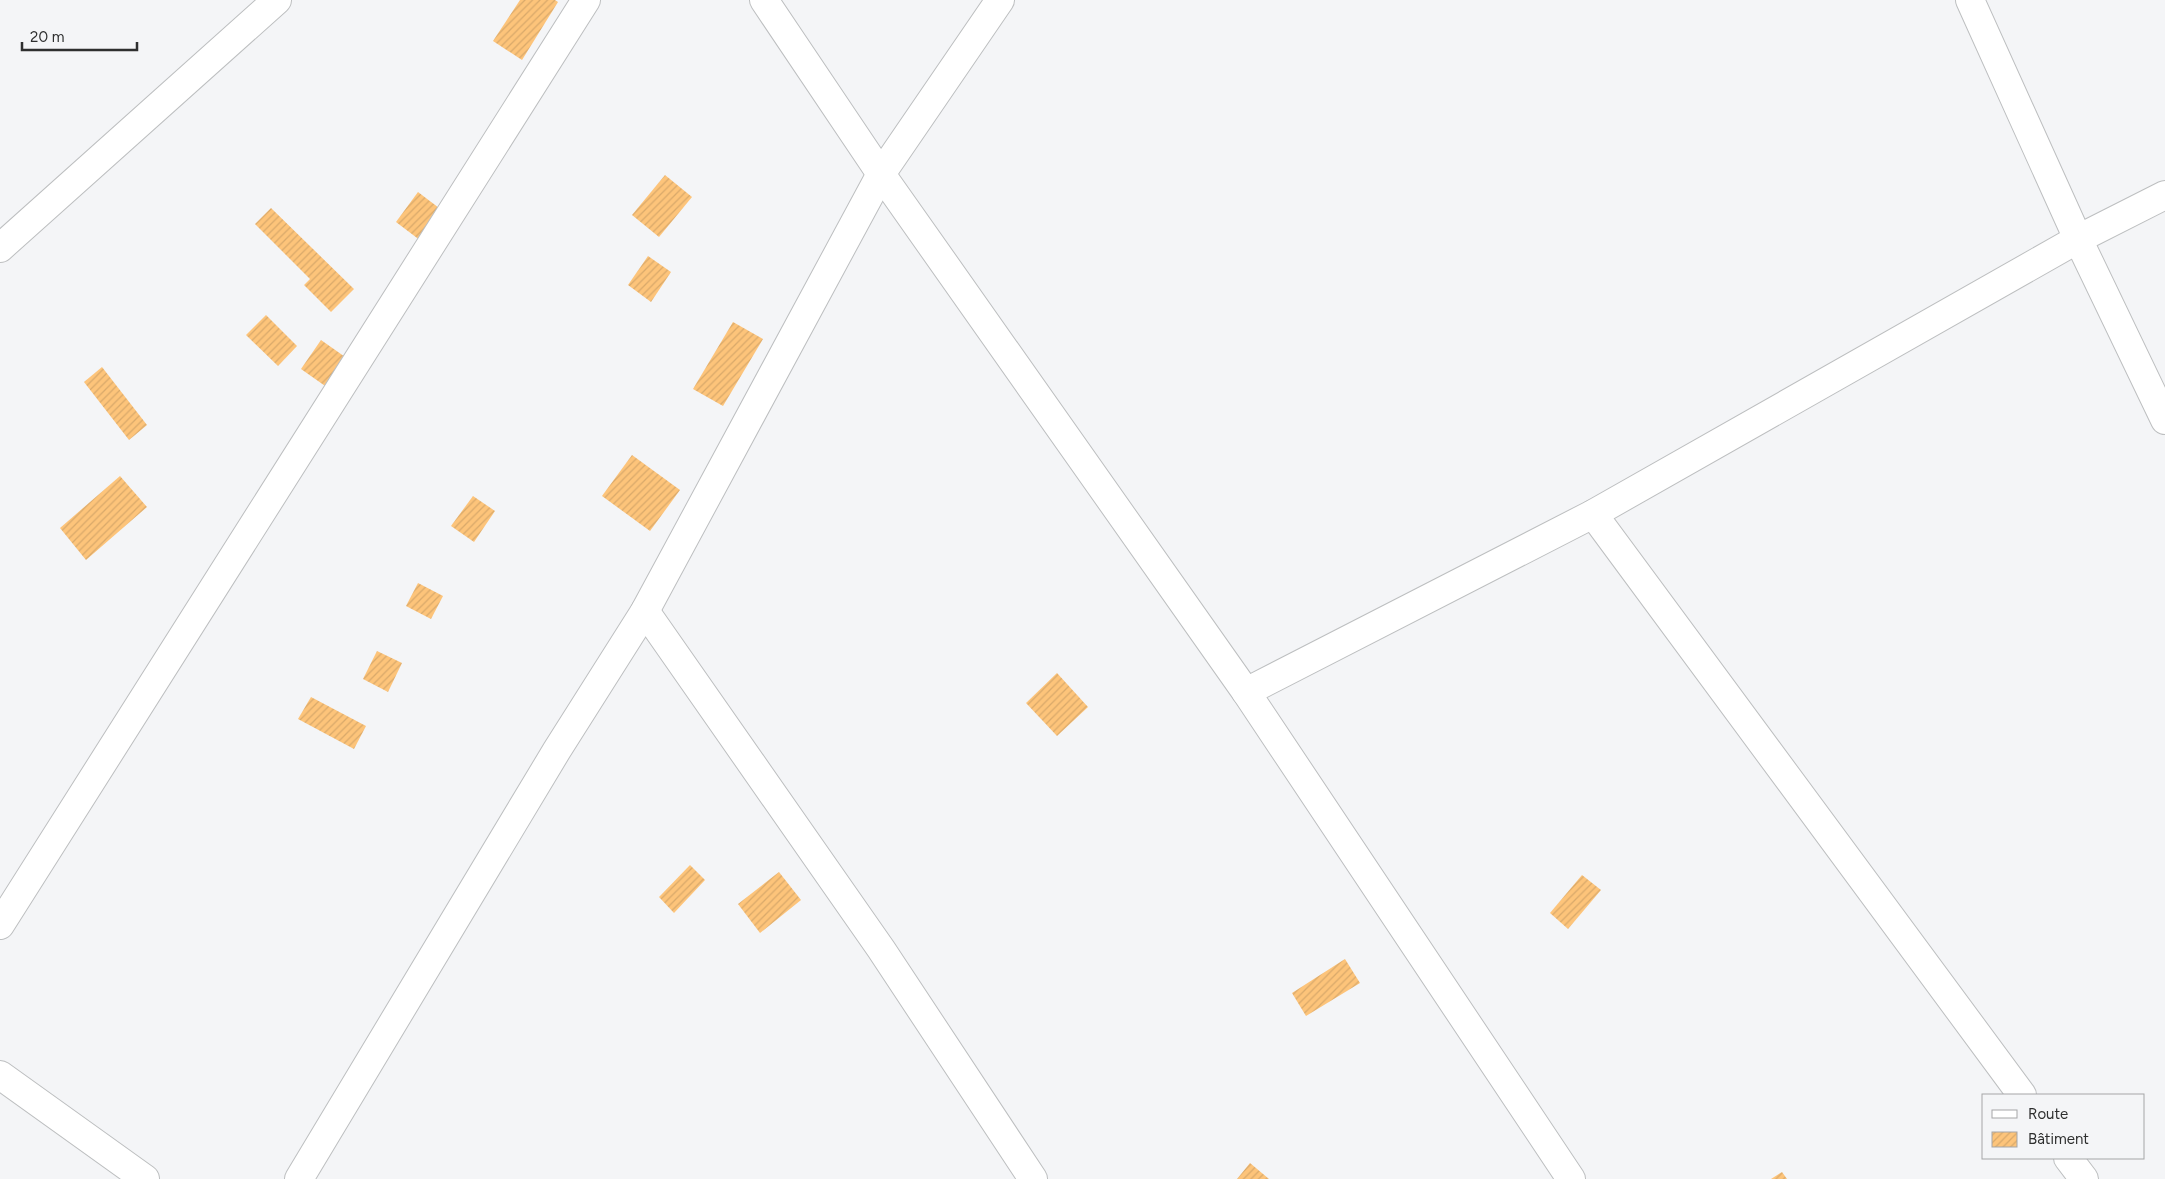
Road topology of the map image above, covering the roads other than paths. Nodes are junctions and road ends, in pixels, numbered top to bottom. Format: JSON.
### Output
{"nodes":[{"id":1,"x":277,"y":0,"type":"edge"},
{"id":2,"x":586,"y":0,"type":"edge"},
{"id":3,"x":764,"y":0,"type":"edge"},
{"id":4,"x":1000,"y":0,"type":"edge"},
{"id":5,"x":1970,"y":0,"type":"edge"},
{"id":6,"x":881,"y":174,"type":"junction"},
{"id":7,"x":2165,"y":195,"type":"edge"},
{"id":8,"x":2078,"y":239,"type":"junction"},
{"id":9,"x":0,"y":248,"type":"edge"},
{"id":10,"x":2165,"y":420,"type":"edge"},
{"id":11,"x":1593,"y":514,"type":"junction"},
{"id":12,"x":645,"y":611,"type":"junction"},
{"id":13,"x":1246,"y":692,"type":"junction"},
{"id":14,"x":0,"y":925,"type":"edge"},
{"id":15,"x":0,"y":1075,"type":"edge"},
{"id":16,"x":2021,"y":1094,"type":"edge"},
{"id":17,"x":2069,"y":1159,"type":"edge"},
{"id":18,"x":145,"y":1179,"type":"edge"},
{"id":19,"x":299,"y":1179,"type":"edge"},
{"id":20,"x":1033,"y":1179,"type":"edge"},
{"id":21,"x":1571,"y":1179,"type":"edge"},
{"id":22,"x":2084,"y":1179,"type":"edge"}],
"edges":[{"from":1,"to":9,"type":"street"},
{"from":2,"to":14,"type":"street"},
{"from":3,"to":6,"type":"street"},
{"from":4,"to":6,"type":"street"},
{"from":5,"to":8,"type":"street"},
{"from":6,"to":12,"type":"street"},
{"from":6,"to":13,"type":"street"},
{"from":7,"to":8,"type":"street"},
{"from":8,"to":10,"type":"street"},
{"from":8,"to":11,"type":"street"},
{"from":11,"to":13,"type":"street"},
{"from":11,"to":16,"type":"street"},
{"from":12,"to":19,"type":"street"},
{"from":12,"to":20,"type":"street"},
{"from":13,"to":21,"type":"street"},
{"from":15,"to":18,"type":"street"},
{"from":17,"to":22,"type":"street"}]}
